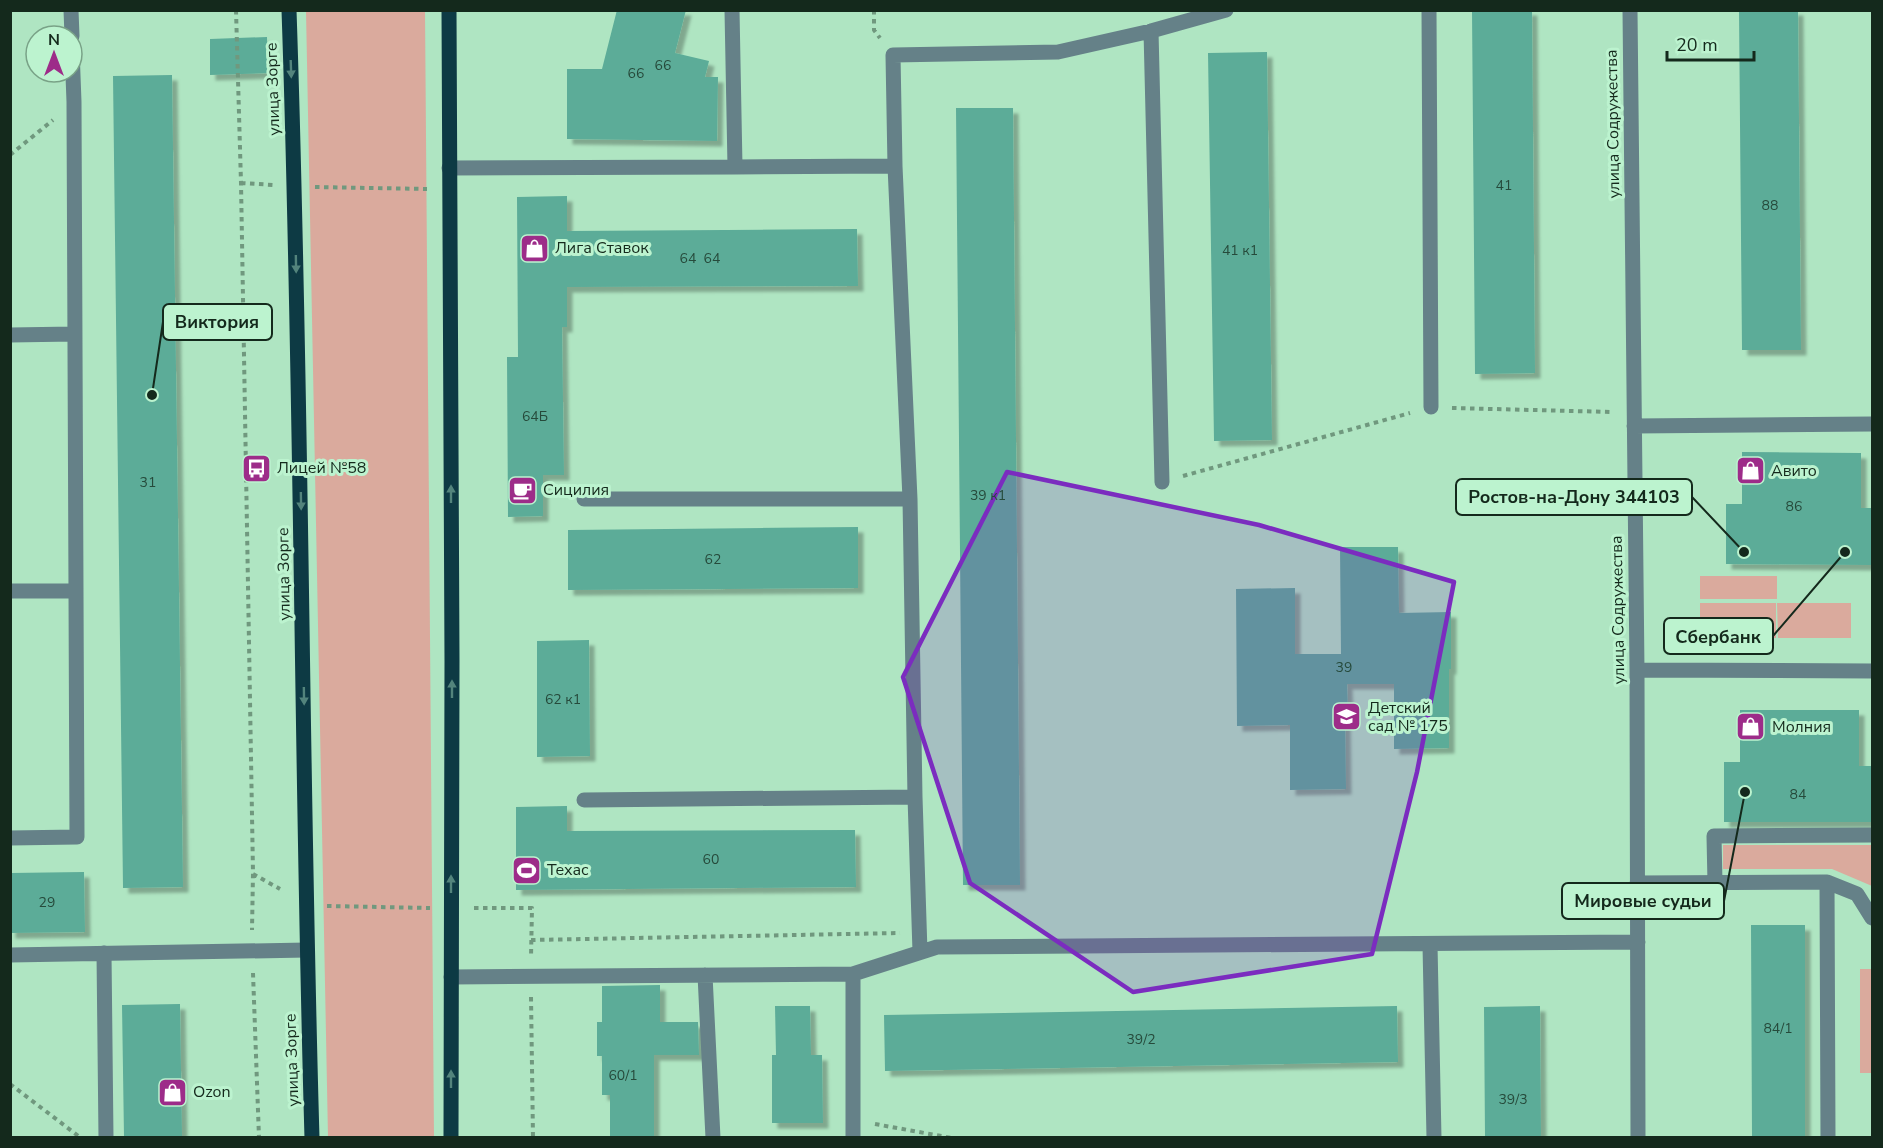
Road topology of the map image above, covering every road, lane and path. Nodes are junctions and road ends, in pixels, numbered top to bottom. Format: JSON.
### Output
{"nodes":[{"id":1,"x":236,"y":10,"type":"edge"},
{"id":2,"x":289,"y":10,"type":"edge"},
{"id":3,"x":448,"y":10,"type":"edge"},
{"id":4,"x":732,"y":10,"type":"edge"},
{"id":5,"x":874,"y":10,"type":"edge"},
{"id":6,"x":1226,"y":10,"type":"edge"},
{"id":7,"x":1429,"y":10,"type":"edge"},
{"id":8,"x":1630,"y":10,"type":"edge"},
{"id":9,"x":1151,"y":31,"type":"junction"},
{"id":10,"x":893,"y":55,"type":"junction"},
{"id":11,"x":73,"y":84,"type":"edge"},
{"id":12,"x":74,"y":102,"type":"junction"},
{"id":13,"x":10,"y":155,"type":"edge"},
{"id":14,"x":895,"y":166,"type":"junction"},
{"id":15,"x":735,"y":167,"type":"junction"},
{"id":16,"x":449,"y":168,"type":"junction"},
{"id":17,"x":241,"y":183,"type":"junction"},
{"id":18,"x":295,"y":186,"type":"junction"},
{"id":19,"x":449,"y":189,"type":"junction"},
{"id":20,"x":74,"y":334,"type":"junction"},
{"id":21,"x":10,"y":335,"type":"edge"},
{"id":22,"x":1431,"y":407,"type":"junction"},
{"id":23,"x":1634,"y":419,"type":"junction"},
{"id":24,"x":1872,"y":424,"type":"edge"},
{"id":25,"x":1162,"y":482,"type":"joint"},
{"id":26,"x":584,"y":499,"type":"dead end"},
{"id":27,"x":910,"y":499,"type":"junction"},
{"id":28,"x":10,"y":591,"type":"edge"},
{"id":29,"x":76,"y":591,"type":"junction"},
{"id":30,"x":1637,"y":670,"type":"junction"},
{"id":31,"x":1872,"y":671,"type":"edge"},
{"id":32,"x":915,"y":797,"type":"junction"},
{"id":33,"x":584,"y":800,"type":"dead end"},
{"id":34,"x":1872,"y":835,"type":"edge"},
{"id":35,"x":10,"y":838,"type":"edge"},
{"id":36,"x":253,"y":873,"type":"junction"},
{"id":37,"x":1827,"y":882,"type":"junction"},
{"id":38,"x":1715,"y":883,"type":"junction"},
{"id":39,"x":1637,"y":884,"type":"junction"},
{"id":40,"x":280,"y":889,"type":"dead end"},
{"id":41,"x":323,"y":906,"type":"dead end"},
{"id":42,"x":432,"y":909,"type":"dead end"},
{"id":43,"x":1872,"y":918,"type":"edge"},
{"id":44,"x":1638,"y":942,"type":"junction"},
{"id":45,"x":1430,"y":945,"type":"junction"},
{"id":46,"x":252,"y":950,"type":"junction"},
{"id":47,"x":307,"y":950,"type":"junction"},
{"id":48,"x":920,"y":952,"type":"junction"},
{"id":49,"x":104,"y":953,"type":"junction"},
{"id":50,"x":10,"y":955,"type":"edge"},
{"id":51,"x":853,"y":974,"type":"junction"},
{"id":52,"x":705,"y":975,"type":"junction"},
{"id":53,"x":451,"y":977,"type":"junction"},
{"id":54,"x":10,"y":1084,"type":"edge"},
{"id":55,"x":853,"y":1120,"type":"junction"},
{"id":56,"x":81,"y":1137,"type":"edge"},
{"id":57,"x":106,"y":1137,"type":"edge"},
{"id":58,"x":259,"y":1137,"type":"edge"},
{"id":59,"x":312,"y":1137,"type":"edge"},
{"id":60,"x":451,"y":1137,"type":"edge"},
{"id":61,"x":713,"y":1137,"type":"edge"},
{"id":62,"x":853,"y":1137,"type":"edge"},
{"id":63,"x":952,"y":1137,"type":"edge"},
{"id":64,"x":1434,"y":1137,"type":"edge"},
{"id":65,"x":1638,"y":1137,"type":"edge"},
{"id":66,"x":1828,"y":1137,"type":"edge"}],
"edges":[{"from":1,"to":17,"type":"path"},
{"from":2,"to":18,"type":"main road","name":"улица Зорге","one_way":true},
{"from":3,"to":16,"type":"main road"},
{"from":4,"to":15,"type":"street"},
{"from":5,"to":10,"type":"path"},
{"from":6,"to":9,"type":"street"},
{"from":7,"to":22,"type":"street"},
{"from":8,"to":23,"type":"street","name":"улица Содружества"},
{"from":9,"to":10,"type":"street"},
{"from":9,"to":25,"type":"street"},
{"from":10,"to":14,"type":"street"},
{"from":11,"to":12,"type":"street"},
{"from":12,"to":13,"type":"path"},
{"from":12,"to":20,"type":"street"},
{"from":14,"to":15,"type":"street"},
{"from":14,"to":27,"type":"street"},
{"from":15,"to":16,"type":"street"},
{"from":16,"to":19,"type":"main road"},
{"from":17,"to":18,"type":"path"},
{"from":17,"to":36,"type":"path"},
{"from":18,"to":19,"type":"path"},
{"from":18,"to":47,"type":"main road","name":"улица Зорге","one_way":true},
{"from":53,"to":19,"type":"main road","one_way":true},
{"from":20,"to":21,"type":"street"},
{"from":20,"to":29,"type":"street"},
{"from":22,"to":23,"type":"path"},
{"from":22,"to":25,"type":"path"},
{"from":23,"to":24,"type":"street"},
{"from":23,"to":30,"type":"street","name":"улица Содружества"},
{"from":26,"to":27,"type":"street"},
{"from":27,"to":32,"type":"street"},
{"from":28,"to":29,"type":"street"},
{"from":29,"to":35,"type":"street"},
{"from":30,"to":31,"type":"street"},
{"from":30,"to":39,"type":"street","name":"улица Содружества"},
{"from":32,"to":33,"type":"street"},
{"from":32,"to":48,"type":"street"},
{"from":34,"to":38,"type":"street"},
{"from":36,"to":40,"type":"path"},
{"from":36,"to":46,"type":"path"},
{"from":37,"to":38,"type":"street"},
{"from":37,"to":43,"type":"street"},
{"from":37,"to":66,"type":"street"},
{"from":38,"to":39,"type":"street"},
{"from":39,"to":44,"type":"street","name":"улица Содружества"},
{"from":41,"to":42,"type":"path"},
{"from":44,"to":45,"type":"street"},
{"from":44,"to":65,"type":"street","name":"улица Содружества"},
{"from":45,"to":48,"type":"street"},
{"from":45,"to":64,"type":"street"},
{"from":46,"to":47,"type":"street"},
{"from":46,"to":49,"type":"street"},
{"from":46,"to":58,"type":"path"},
{"from":47,"to":59,"type":"main road","name":"улица Зорге"},
{"from":48,"to":51,"type":"street"},
{"from":49,"to":50,"type":"street"},
{"from":49,"to":57,"type":"street"},
{"from":51,"to":52,"type":"street"},
{"from":51,"to":55,"type":"street"},
{"from":52,"to":53,"type":"street"},
{"from":52,"to":61,"type":"street"},
{"from":60,"to":53,"type":"main road","one_way":true},
{"from":54,"to":56,"type":"path"},
{"from":55,"to":62,"type":"street"},
{"from":55,"to":63,"type":"path"}]}
